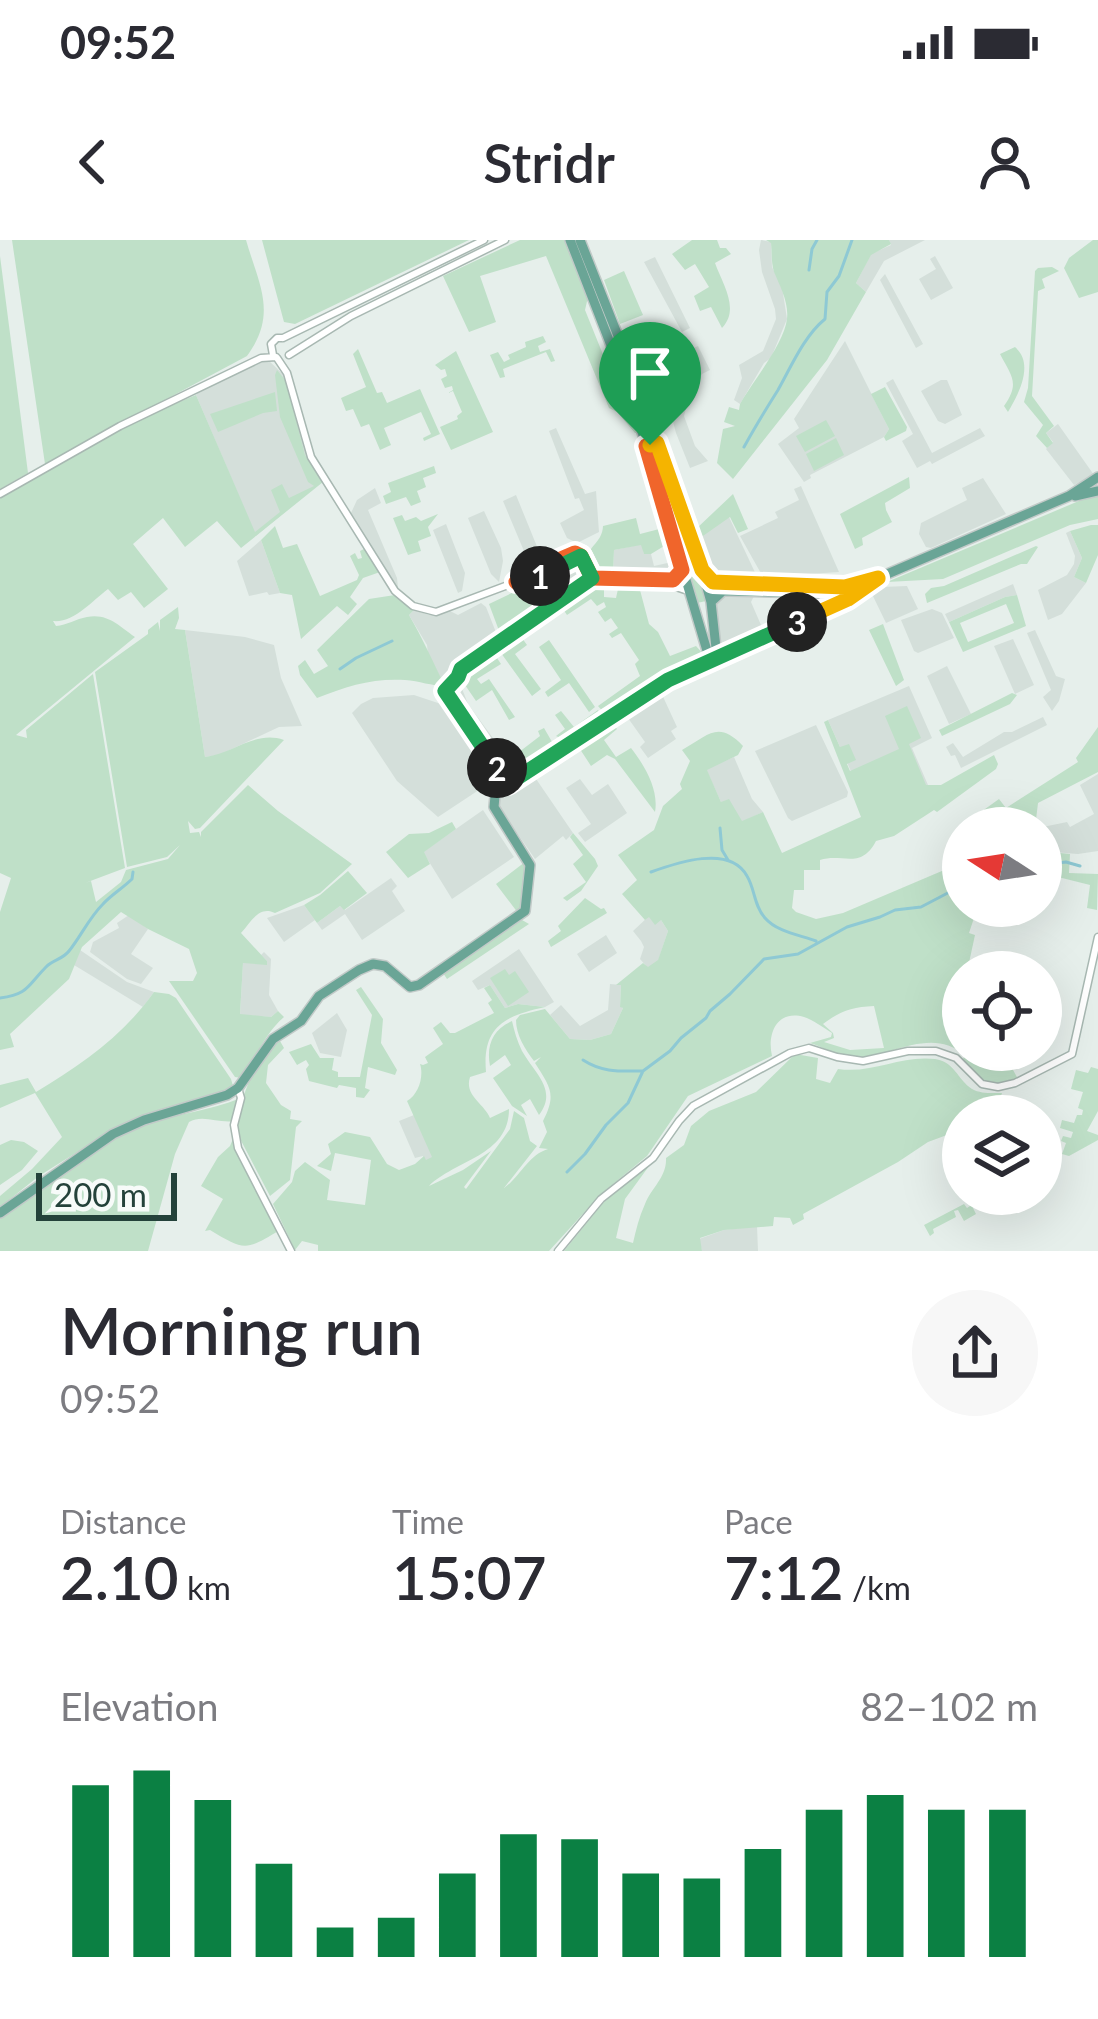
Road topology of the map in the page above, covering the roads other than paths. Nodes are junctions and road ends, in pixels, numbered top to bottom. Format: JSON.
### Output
{"nodes":[{"id":1,"x":484,"y":240,"type":"edge"},
{"id":2,"x":571,"y":240,"type":"edge"},
{"id":3,"x":580,"y":240,"type":"edge"},
{"id":4,"x":499,"y":241,"type":"edge"},
{"id":5,"x":591,"y":279,"type":"junction"},
{"id":6,"x":284,"y":338,"type":"junction"},
{"id":7,"x":272,"y":344,"type":"junction"},
{"id":8,"x":289,"y":354,"type":"junction"},
{"id":9,"x":277,"y":357,"type":"junction"},
{"id":10,"x":261,"y":358,"type":"junction"},
{"id":11,"x":287,"y":374,"type":"junction"},
{"id":12,"x":651,"y":445,"type":"junction"},
{"id":13,"x":1097,"y":482,"type":"edge"},
{"id":14,"x":0,"y":494,"type":"edge"},
{"id":15,"x":688,"y":532,"type":"junction"},
{"id":16,"x":674,"y":543,"type":"junction"},
{"id":17,"x":682,"y":570,"type":"junction"},
{"id":18,"x":702,"y":570,"type":"junction"},
{"id":19,"x":594,"y":580,"type":"junction"},
{"id":20,"x":856,"y":590,"type":"junction"},
{"id":21,"x":689,"y":592,"type":"junction"},
{"id":22,"x":710,"y":602,"type":"junction"},
{"id":23,"x":698,"y":620,"type":"junction"},
{"id":24,"x":712,"y":622,"type":"junction"},
{"id":25,"x":717,"y":657,"type":"junction"},
{"id":26,"x":508,"y":784,"type":"junction"},
{"id":27,"x":1098,"y":937,"type":"edge"},
{"id":28,"x":238,"y":1088,"type":"junction"},
{"id":29,"x":0,"y":1213,"type":"edge"},
{"id":30,"x":291,"y":1251,"type":"edge"},
{"id":31,"x":558,"y":1251,"type":"edge"}],
"edges":[{"from":1,"to":6,"type":"street"},
{"from":2,"to":5,"type":"main road"},
{"from":3,"to":5,"type":"main road"},
{"from":4,"to":8,"type":"street"},
{"from":5,"to":12,"type":"main road"},
{"from":6,"to":7,"type":"street"},
{"from":6,"to":8,"type":"street"},
{"from":7,"to":9,"type":"street"},
{"from":7,"to":10,"type":"street"},
{"from":8,"to":9,"type":"street"},
{"from":8,"to":11,"type":"street"},
{"from":9,"to":10,"type":"street"},
{"from":9,"to":11,"type":"street"},
{"from":10,"to":14,"type":"street"},
{"from":11,"to":19,"type":"street"},
{"from":12,"to":15,"type":"main road"},
{"from":12,"to":16,"type":"main road"},
{"from":13,"to":20,"type":"main road"},
{"from":15,"to":16,"type":"main road"},
{"from":15,"to":18,"type":"main road"},
{"from":16,"to":17,"type":"main road"},
{"from":17,"to":19,"type":"street"},
{"from":17,"to":21,"type":"main road"},
{"from":18,"to":20,"type":"main road"},
{"from":18,"to":22,"type":"main road"},
{"from":19,"to":21,"type":"street"},
{"from":19,"to":26,"type":"street"},
{"from":20,"to":22,"type":"main road"},
{"from":20,"to":25,"type":"main road"},
{"from":21,"to":23,"type":"main road"},
{"from":22,"to":24,"type":"main road"},
{"from":23,"to":24,"type":"main road"},
{"from":23,"to":25,"type":"main road"},
{"from":24,"to":25,"type":"main road"},
{"from":25,"to":26,"type":"main road"},
{"from":26,"to":28,"type":"main road"},
{"from":27,"to":31,"type":"street"},
{"from":28,"to":29,"type":"main road"},
{"from":28,"to":30,"type":"street"}]}
